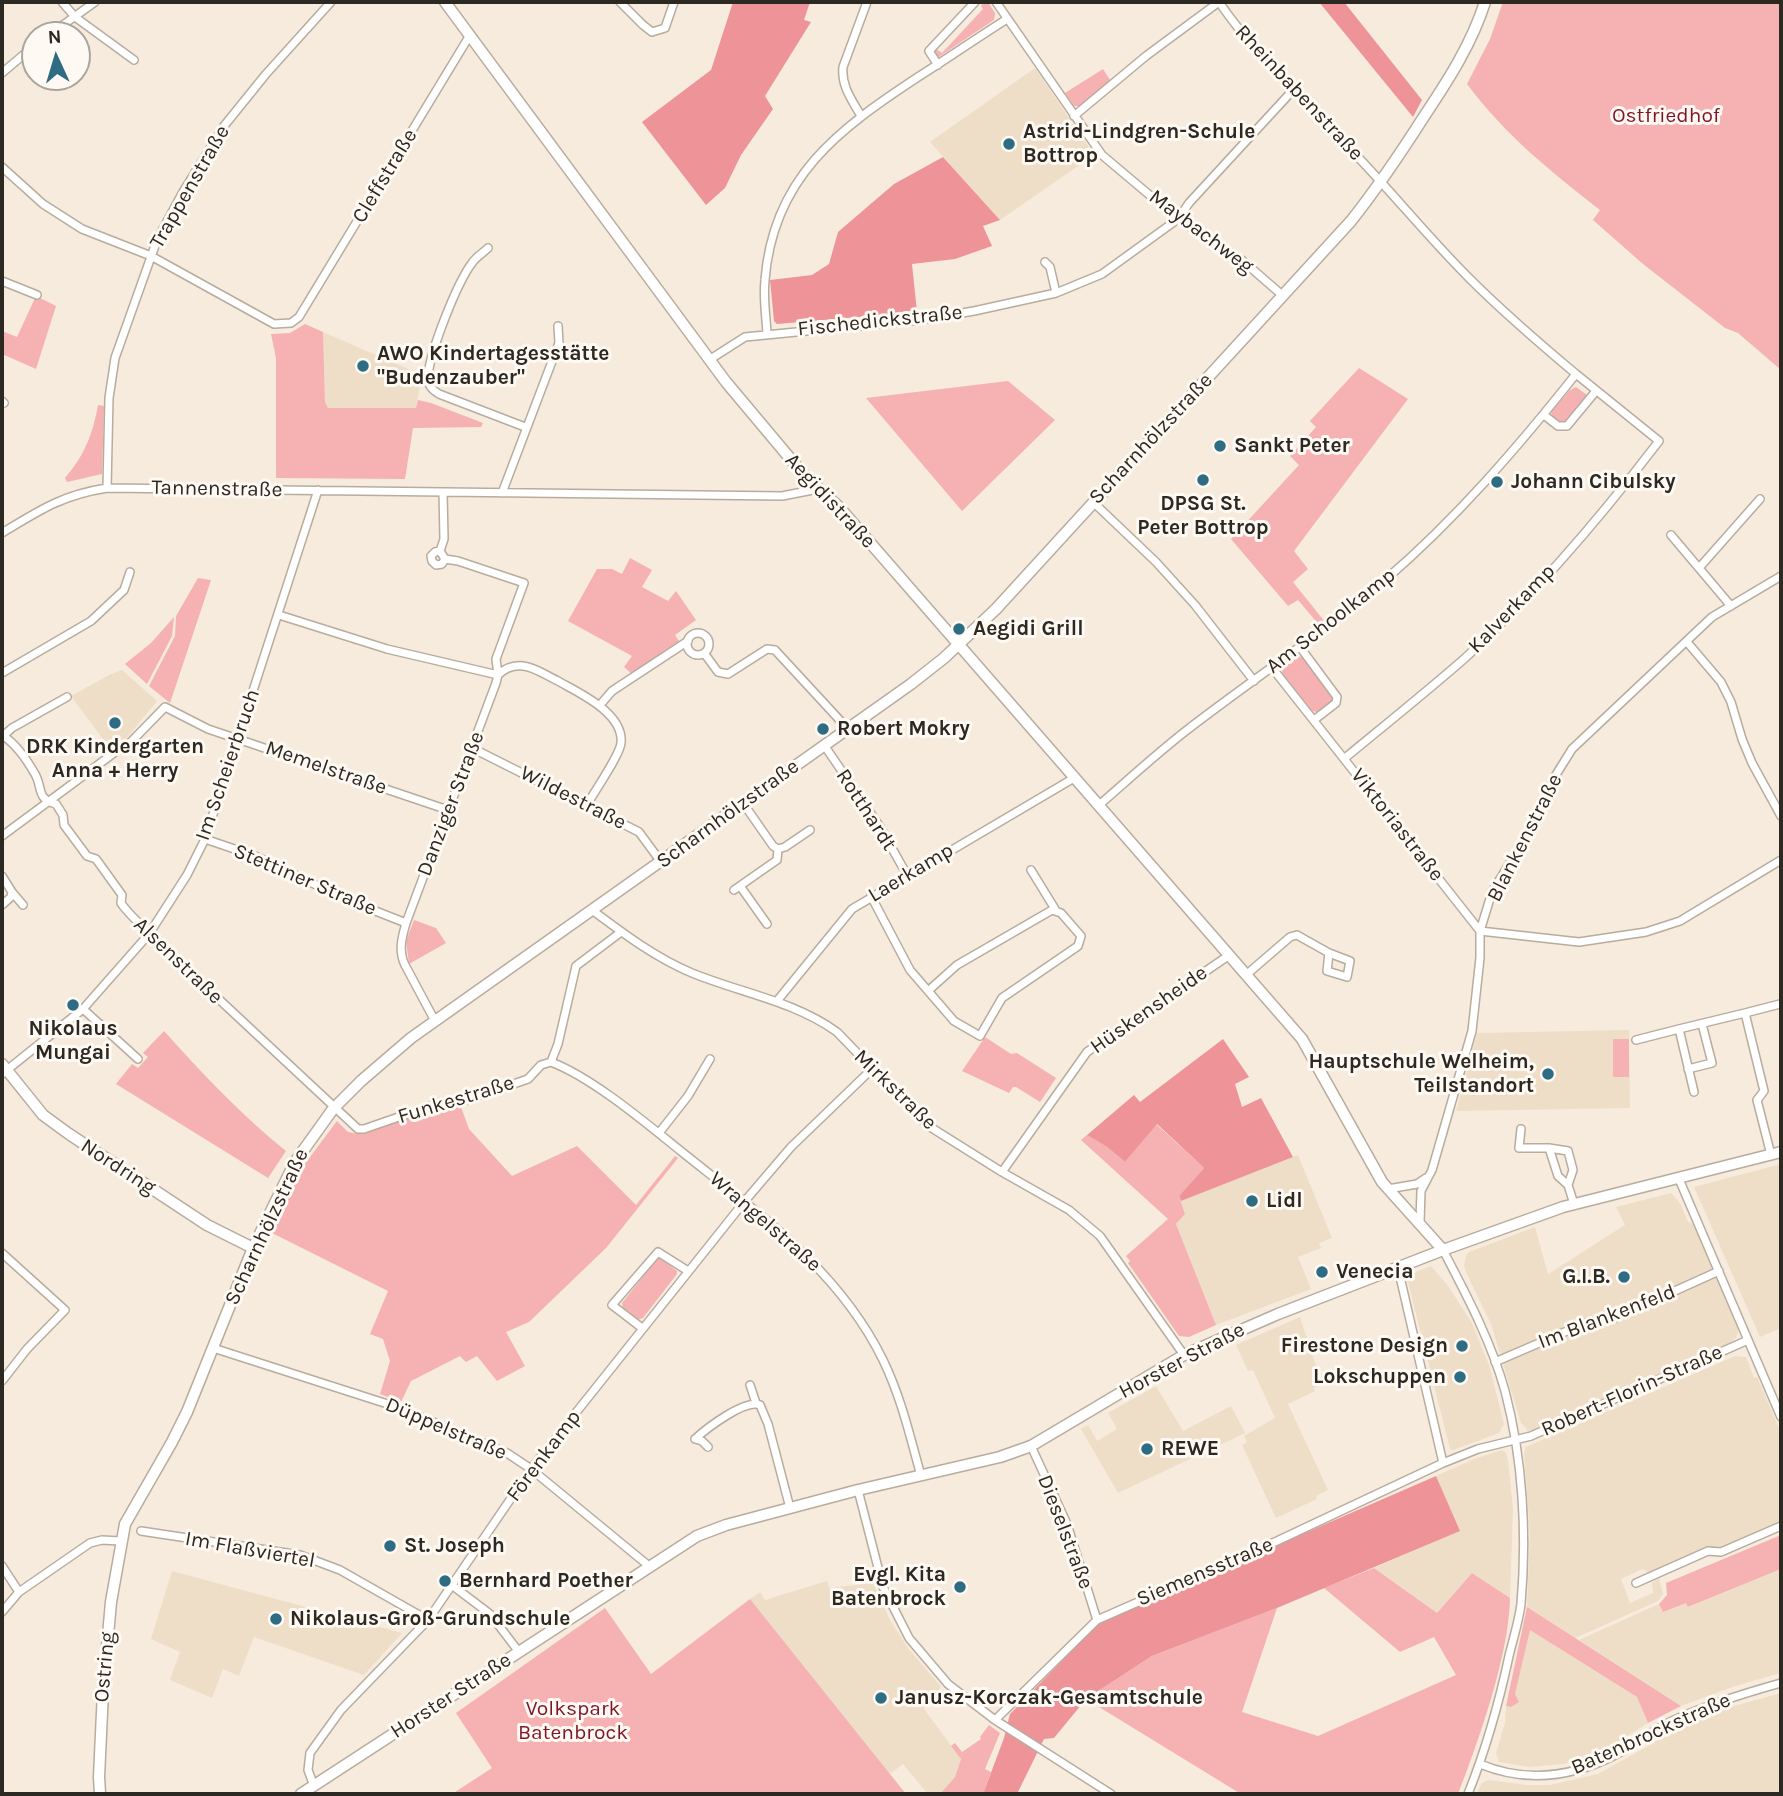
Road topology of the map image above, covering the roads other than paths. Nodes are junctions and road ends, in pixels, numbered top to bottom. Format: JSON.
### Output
{"nodes":[{"id":1,"x":62,"y":2,"type":"edge"},
{"id":2,"x":95,"y":2,"type":"edge"},
{"id":3,"x":331,"y":2,"type":"edge"},
{"id":4,"x":445,"y":2,"type":"edge"},
{"id":5,"x":621,"y":2,"type":"edge"},
{"id":6,"x":674,"y":2,"type":"edge"},
{"id":7,"x":867,"y":2,"type":"edge"},
{"id":8,"x":975,"y":2,"type":"edge"},
{"id":9,"x":996,"y":2,"type":"edge"},
{"id":10,"x":1219,"y":2,"type":"edge"},
{"id":11,"x":1485,"y":2,"type":"edge"},
{"id":12,"x":75,"y":17,"type":"junction"},
{"id":13,"x":1007,"y":19,"type":"junction"},
{"id":14,"x":69,"y":21,"type":"edge"},
{"id":15,"x":470,"y":35,"type":"junction"},
{"id":16,"x":21,"y":57,"type":"edge"},
{"id":17,"x":134,"y":60,"type":"dead end"},
{"id":18,"x":938,"y":65,"type":"junction"},
{"id":19,"x":2,"y":73,"type":"edge"},
{"id":20,"x":1294,"y":89,"type":"junction"},
{"id":21,"x":861,"y":116,"type":"junction"},
{"id":22,"x":1074,"y":116,"type":"junction"},
{"id":23,"x":2,"y":167,"type":"edge"},
{"id":24,"x":1381,"y":181,"type":"junction"},
{"id":25,"x":1178,"y":219,"type":"junction"},
{"id":26,"x":488,"y":248,"type":"dead end"},
{"id":27,"x":151,"y":256,"type":"junction"},
{"id":28,"x":1045,"y":262,"type":"dead end"},
{"id":29,"x":2,"y":281,"type":"edge"},
{"id":30,"x":1056,"y":293,"type":"junction"},
{"id":31,"x":37,"y":295,"type":"dead end"},
{"id":32,"x":1282,"y":295,"type":"junction"},
{"id":33,"x":558,"y":326,"type":"dead end"},
{"id":34,"x":767,"y":333,"type":"junction"},
{"id":35,"x":709,"y":360,"type":"junction"},
{"id":36,"x":1576,"y":374,"type":"junction"},
{"id":37,"x":1597,"y":391,"type":"junction"},
{"id":38,"x":1544,"y":415,"type":"junction"},
{"id":39,"x":526,"y":427,"type":"junction"},
{"id":40,"x":107,"y":488,"type":"junction"},
{"id":41,"x":818,"y":489,"type":"junction"},
{"id":42,"x":318,"y":491,"type":"junction"},
{"id":43,"x":443,"y":492,"type":"junction"},
{"id":44,"x":502,"y":493,"type":"junction"},
{"id":45,"x":1760,"y":499,"type":"dead end"},
{"id":46,"x":1093,"y":502,"type":"junction"},
{"id":47,"x":2,"y":533,"type":"edge"},
{"id":48,"x":1671,"y":535,"type":"dead end"},
{"id":49,"x":440,"y":551,"type":"junction"},
{"id":50,"x":445,"y":559,"type":"junction"},
{"id":51,"x":1699,"y":568,"type":"junction"},
{"id":52,"x":130,"y":572,"type":"dead end"},
{"id":53,"x":1781,"y":576,"type":"edge"},
{"id":54,"x":1731,"y":606,"type":"junction"},
{"id":55,"x":279,"y":615,"type":"junction"},
{"id":56,"x":688,"y":641,"type":"junction"},
{"id":57,"x":1687,"y":642,"type":"junction"},
{"id":58,"x":959,"y":645,"type":"junction"},
{"id":59,"x":1300,"y":648,"type":"junction"},
{"id":60,"x":704,"y":653,"type":"junction"},
{"id":61,"x":1273,"y":669,"type":"junction"},
{"id":62,"x":2,"y":673,"type":"edge"},
{"id":63,"x":498,"y":675,"type":"junction"},
{"id":64,"x":1254,"y":681,"type":"junction"},
{"id":65,"x":67,"y":697,"type":"dead end"},
{"id":66,"x":600,"y":705,"type":"junction"},
{"id":67,"x":1314,"y":720,"type":"junction"},
{"id":68,"x":847,"y":728,"type":"junction"},
{"id":69,"x":2,"y":736,"type":"edge"},
{"id":70,"x":238,"y":738,"type":"junction"},
{"id":71,"x":824,"y":746,"type":"junction"},
{"id":72,"x":472,"y":748,"type":"junction"},
{"id":73,"x":1345,"y":758,"type":"junction"},
{"id":74,"x":1074,"y":778,"type":"junction"},
{"id":75,"x":47,"y":802,"type":"junction"},
{"id":76,"x":743,"y":803,"type":"junction"},
{"id":77,"x":587,"y":805,"type":"junction"},
{"id":78,"x":1098,"y":806,"type":"junction"},
{"id":79,"x":448,"y":810,"type":"junction"},
{"id":80,"x":1781,"y":816,"type":"edge"},
{"id":81,"x":810,"y":830,"type":"dead end"},
{"id":82,"x":2,"y":836,"type":"edge"},
{"id":83,"x":205,"y":839,"type":"junction"},
{"id":84,"x":778,"y":849,"type":"junction"},
{"id":85,"x":1781,"y":860,"type":"edge"},
{"id":86,"x":661,"y":862,"type":"junction"},
{"id":87,"x":1031,"y":870,"type":"dead end"},
{"id":88,"x":907,"y":875,"type":"junction"},
{"id":89,"x":2,"y":876,"type":"edge"},
{"id":90,"x":12,"y":892,"type":"junction"},
{"id":91,"x":871,"y":896,"type":"junction"},
{"id":92,"x":2,"y":905,"type":"edge"},
{"id":93,"x":23,"y":905,"type":"dead end"},
{"id":94,"x":1055,"y":909,"type":"junction"},
{"id":95,"x":592,"y":910,"type":"junction"},
{"id":96,"x":405,"y":923,"type":"junction"},
{"id":97,"x":767,"y":924,"type":"dead end"},
{"id":98,"x":1480,"y":931,"type":"junction"},
{"id":99,"x":621,"y":932,"type":"junction"},
{"id":100,"x":149,"y":934,"type":"junction"},
{"id":101,"x":1329,"y":953,"type":"dead end"},
{"id":102,"x":1228,"y":956,"type":"junction"},
{"id":103,"x":1246,"y":975,"type":"junction"},
{"id":104,"x":928,"y":991,"type":"junction"},
{"id":105,"x":776,"y":1001,"type":"junction"},
{"id":106,"x":1780,"y":1004,"type":"edge"},
{"id":107,"x":83,"y":1009,"type":"junction"},
{"id":108,"x":1745,"y":1013,"type":"junction"},
{"id":109,"x":435,"y":1021,"type":"junction"},
{"id":110,"x":1702,"y":1024,"type":"junction"},
{"id":111,"x":1679,"y":1029,"type":"junction"},
{"id":112,"x":1636,"y":1040,"type":"dead end"},
{"id":113,"x":138,"y":1059,"type":"dead end"},
{"id":114,"x":710,"y":1059,"type":"dead end"},
{"id":115,"x":551,"y":1062,"type":"junction"},
{"id":116,"x":3,"y":1069,"type":"edge"},
{"id":117,"x":872,"y":1069,"type":"junction"},
{"id":118,"x":1688,"y":1069,"type":"junction"},
{"id":119,"x":1694,"y":1092,"type":"dead end"},
{"id":120,"x":334,"y":1109,"type":"junction"},
{"id":121,"x":1521,"y":1129,"type":"dead end"},
{"id":122,"x":659,"y":1133,"type":"junction"},
{"id":123,"x":1549,"y":1148,"type":"junction"},
{"id":124,"x":1776,"y":1153,"type":"edge"},
{"id":125,"x":1002,"y":1172,"type":"junction"},
{"id":126,"x":1427,"y":1178,"type":"junction"},
{"id":127,"x":1679,"y":1179,"type":"junction"},
{"id":128,"x":1568,"y":1185,"type":"junction"},
{"id":129,"x":1388,"y":1189,"type":"junction"},
{"id":130,"x":744,"y":1202,"type":"junction"},
{"id":131,"x":1574,"y":1204,"type":"junction"},
{"id":132,"x":1420,"y":1222,"type":"junction"},
{"id":133,"x":253,"y":1248,"type":"junction"},
{"id":134,"x":1443,"y":1250,"type":"junction"},
{"id":135,"x":2,"y":1253,"type":"edge"},
{"id":136,"x":1398,"y":1268,"type":"junction"},
{"id":137,"x":688,"y":1271,"type":"junction"},
{"id":138,"x":1719,"y":1271,"type":"junction"},
{"id":139,"x":642,"y":1328,"type":"junction"},
{"id":140,"x":1748,"y":1340,"type":"junction"},
{"id":141,"x":212,"y":1348,"type":"junction"},
{"id":142,"x":1184,"y":1355,"type":"junction"},
{"id":143,"x":1495,"y":1362,"type":"junction"},
{"id":144,"x":2,"y":1381,"type":"edge"},
{"id":145,"x":750,"y":1385,"type":"dead end"},
{"id":146,"x":756,"y":1403,"type":"junction"},
{"id":147,"x":1779,"y":1405,"type":"edge"},
{"id":148,"x":1781,"y":1417,"type":"edge"},
{"id":149,"x":1515,"y":1439,"type":"junction"},
{"id":150,"x":1031,"y":1446,"type":"junction"},
{"id":151,"x":708,"y":1447,"type":"dead end"},
{"id":152,"x":1443,"y":1463,"type":"junction"},
{"id":153,"x":531,"y":1469,"type":"junction"},
{"id":154,"x":921,"y":1476,"type":"junction"},
{"id":155,"x":858,"y":1490,"type":"junction"},
{"id":156,"x":790,"y":1508,"type":"junction"},
{"id":157,"x":1781,"y":1526,"type":"edge"},
{"id":158,"x":141,"y":1531,"type":"dead end"},
{"id":159,"x":120,"y":1541,"type":"junction"},
{"id":160,"x":2,"y":1566,"type":"edge"},
{"id":161,"x":649,"y":1566,"type":"junction"},
{"id":162,"x":1636,"y":1583,"type":"dead end"},
{"id":163,"x":453,"y":1585,"type":"junction"},
{"id":164,"x":19,"y":1592,"type":"junction"},
{"id":165,"x":2,"y":1612,"type":"edge"},
{"id":166,"x":428,"y":1620,"type":"junction"},
{"id":167,"x":1097,"y":1620,"type":"junction"},
{"id":168,"x":519,"y":1652,"type":"junction"},
{"id":169,"x":1781,"y":1683,"type":"edge"},
{"id":170,"x":995,"y":1720,"type":"junction"},
{"id":171,"x":1480,"y":1764,"type":"junction"},
{"id":172,"x":314,"y":1786,"type":"junction"},
{"id":173,"x":100,"y":1794,"type":"edge"},
{"id":174,"x":300,"y":1794,"type":"edge"},
{"id":175,"x":1111,"y":1794,"type":"edge"},
{"id":176,"x":1468,"y":1794,"type":"edge"}],
"edges":[{"from":1,"to":12,"type":"street"},
{"from":2,"to":12,"type":"street"},
{"from":3,"to":27,"type":"street","name":"Trappenstraße"},
{"from":4,"to":15,"type":"main road","name":"Aegidistraße"},
{"from":5,"to":6,"type":"street"},
{"from":7,"to":21,"type":"street"},
{"from":8,"to":18,"type":"street"},
{"from":9,"to":13,"type":"street","name":"Maybachweg"},
{"from":10,"to":20,"type":"street","name":"Rheinbabenstraße"},
{"from":10,"to":22,"type":"street"},
{"from":11,"to":24,"type":"main road","name":"Scharnhölzstraße"},
{"from":12,"to":14,"type":"street"},
{"from":12,"to":17,"type":"street"},
{"from":13,"to":18,"type":"street"},
{"from":13,"to":22,"type":"street","name":"Maybachweg"},
{"from":15,"to":27,"type":"street","name":"Cleffstraße"},
{"from":15,"to":35,"type":"main road","name":"Aegidistraße"},
{"from":16,"to":19,"type":"street"},
{"from":18,"to":21,"type":"street"},
{"from":20,"to":24,"type":"street","name":"Rheinbabenstraße"},
{"from":20,"to":25,"type":"street","name":"Fischedickstraße"},
{"from":21,"to":34,"type":"street"},
{"from":22,"to":25,"type":"street","name":"Maybachweg"},
{"from":23,"to":27,"type":"street"},
{"from":24,"to":32,"type":"main road","name":"Scharnhölzstraße"},
{"from":24,"to":36,"type":"street"},
{"from":25,"to":30,"type":"street","name":"Fischedickstraße"},
{"from":25,"to":32,"type":"street","name":"Maybachweg"},
{"from":26,"to":39,"type":"street"},
{"from":27,"to":40,"type":"street","name":"Trappenstraße"},
{"from":28,"to":30,"type":"street"},
{"from":29,"to":31,"type":"street"},
{"from":30,"to":34,"type":"street","name":"Fischedickstraße"},
{"from":32,"to":46,"type":"main road","name":"Scharnhölzstraße"},
{"from":33,"to":39,"type":"street"},
{"from":34,"to":35,"type":"street","name":"Fischedickstraße"},
{"from":35,"to":41,"type":"main road","name":"Aegidistraße"},
{"from":36,"to":37,"type":"street"},
{"from":36,"to":38,"type":"street","name":"Am Schoolkamp"},
{"from":37,"to":38,"type":"street"},
{"from":37,"to":73,"type":"street","name":"Kalverkamp"},
{"from":38,"to":59,"type":"street","name":"Am Schoolkamp"},
{"from":39,"to":44,"type":"street"},
{"from":40,"to":42,"type":"street","name":"Tannenstraße"},
{"from":40,"to":47,"type":"street","name":"Tannenstraße"},
{"from":41,"to":44,"type":"street","name":"Tannenstraße"},
{"from":41,"to":58,"type":"main road","name":"Aegidistraße"},
{"from":42,"to":43,"type":"street","name":"Tannenstraße"},
{"from":42,"to":55,"type":"street","name":"Im Scheierbruch"},
{"from":43,"to":44,"type":"street","name":"Tannenstraße"},
{"from":43,"to":49,"type":"street"},
{"from":45,"to":51,"type":"street"},
{"from":46,"to":58,"type":"main road","name":"Scharnhölzstraße"},
{"from":46,"to":64,"type":"street"},
{"from":48,"to":51,"type":"street"},
{"from":49,"to":50,"type":"street"},
{"from":49,"to":50,"type":"street"},
{"from":50,"to":63,"type":"street","name":"Danziger Straße"},
{"from":51,"to":54,"type":"street"},
{"from":52,"to":62,"type":"street"},
{"from":53,"to":54,"type":"street","name":"Blankenstraße"},
{"from":54,"to":57,"type":"street","name":"Blankenstraße"},
{"from":55,"to":63,"type":"street"},
{"from":55,"to":70,"type":"street","name":"Im Scheierbruch"},
{"from":56,"to":60,"type":"street"},
{"from":56,"to":60,"type":"street"},
{"from":56,"to":66,"type":"street"},
{"from":57,"to":80,"type":"street"},
{"from":57,"to":98,"type":"street","name":"Blankenstraße"},
{"from":58,"to":68,"type":"main road","name":"Scharnhölzstraße"},
{"from":58,"to":74,"type":"main road","name":"Aegidistraße"},
{"from":59,"to":61,"type":"street","name":"Am Schoolkamp"},
{"from":59,"to":67,"type":"street"},
{"from":60,"to":68,"type":"street"},
{"from":61,"to":64,"type":"street","name":"Am Schoolkamp"},
{"from":61,"to":67,"type":"street","name":"Viktoriastraße"},
{"from":63,"to":66,"type":"street"},
{"from":63,"to":72,"type":"street","name":"Danziger Straße"},
{"from":64,"to":78,"type":"street","name":"Am Schoolkamp"},
{"from":65,"to":69,"type":"street"},
{"from":66,"to":77,"type":"street"},
{"from":67,"to":73,"type":"street","name":"Viktoriastraße"},
{"from":68,"to":71,"type":"main road","name":"Scharnhölzstraße"},
{"from":69,"to":75,"type":"street","name":"Alsenstraße"},
{"from":70,"to":75,"type":"street","name":"Memelstraße"},
{"from":70,"to":79,"type":"street","name":"Memelstraße"},
{"from":70,"to":83,"type":"street","name":"Im Scheierbruch"},
{"from":71,"to":76,"type":"main road","name":"Scharnhölzstraße"},
{"from":71,"to":88,"type":"street","name":"Rotthardt"},
{"from":72,"to":77,"type":"street","name":"Wildestraße"},
{"from":72,"to":79,"type":"street","name":"Danziger Straße"},
{"from":73,"to":98,"type":"street","name":"Viktoriastraße"},
{"from":74,"to":78,"type":"main road","name":"Aegidistraße"},
{"from":74,"to":88,"type":"street","name":"Laerkamp"},
{"from":75,"to":82,"type":"street","name":"Memelstraße"},
{"from":75,"to":100,"type":"street","name":"Alsenstraße"},
{"from":76,"to":84,"type":"street"},
{"from":76,"to":86,"type":"main road","name":"Scharnhölzstraße"},
{"from":77,"to":86,"type":"street","name":"Wildestraße"},
{"from":78,"to":102,"type":"main road","name":"Aegidistraße"},
{"from":79,"to":96,"type":"street","name":"Danziger Straße"},
{"from":81,"to":84,"type":"street"},
{"from":83,"to":96,"type":"street","name":"Stettiner Straße"},
{"from":83,"to":100,"type":"street","name":"Im Scheierbruch"},
{"from":84,"to":97,"type":"street"},
{"from":85,"to":98,"type":"street"},
{"from":86,"to":95,"type":"main road","name":"Scharnhölzstraße"},
{"from":87,"to":94,"type":"street"},
{"from":88,"to":91,"type":"street","name":"Laerkamp"},
{"from":89,"to":90,"type":"street"},
{"from":90,"to":92,"type":"street"},
{"from":90,"to":93,"type":"street"},
{"from":91,"to":104,"type":"street"},
{"from":91,"to":105,"type":"street","name":"Laerkamp"},
{"from":94,"to":104,"type":"street"},
{"from":94,"to":104,"type":"street"},
{"from":95,"to":99,"type":"street","name":"Mirkstraße"},
{"from":95,"to":109,"type":"main road","name":"Scharnhölzstraße"},
{"from":96,"to":109,"type":"street","name":"Danziger Straße"},
{"from":98,"to":126,"type":"street","name":"Blankenstraße"},
{"from":99,"to":105,"type":"street","name":"Mirkstraße"},
{"from":99,"to":115,"type":"street"},
{"from":100,"to":107,"type":"street","name":"Im Scheierbruch"},
{"from":100,"to":120,"type":"street","name":"Alsenstraße"},
{"from":101,"to":103,"type":"street"},
{"from":102,"to":103,"type":"main road","name":"Aegidistraße"},
{"from":102,"to":125,"type":"street","name":"Hüskensheide"},
{"from":103,"to":129,"type":"main road","name":"Aegidistraße"},
{"from":105,"to":117,"type":"street","name":"Mirkstraße"},
{"from":106,"to":108,"type":"street"},
{"from":107,"to":113,"type":"street"},
{"from":107,"to":116,"type":"street","name":"Im Scheierbruch"},
{"from":108,"to":110,"type":"street"},
{"from":108,"to":124,"type":"street"},
{"from":109,"to":120,"type":"main road","name":"Scharnhölzstraße"},
{"from":110,"to":111,"type":"street"},
{"from":110,"to":118,"type":"street"},
{"from":111,"to":112,"type":"street"},
{"from":111,"to":118,"type":"street"},
{"from":114,"to":122,"type":"street"},
{"from":115,"to":120,"type":"street","name":"Funkestraße"},
{"from":115,"to":122,"type":"street","name":"Wrangelstraße"},
{"from":116,"to":133,"type":"main road","name":"Nordring"},
{"from":117,"to":125,"type":"street","name":"Mirkstraße"},
{"from":117,"to":130,"type":"street","name":"Förenkamp"},
{"from":118,"to":119,"type":"street"},
{"from":120,"to":133,"type":"main road","name":"Scharnhölzstraße"},
{"from":121,"to":123,"type":"street"},
{"from":122,"to":130,"type":"street","name":"Wrangelstraße"},
{"from":123,"to":128,"type":"street"},
{"from":123,"to":128,"type":"street"},
{"from":124,"to":127,"type":"main road","name":"Horster Straße"},
{"from":125,"to":142,"type":"street","name":"Mirkstraße"},
{"from":126,"to":129,"type":"street"},
{"from":126,"to":132,"type":"street","name":"Blankenstraße"},
{"from":127,"to":131,"type":"main road","name":"Horster Straße"},
{"from":127,"to":138,"type":"street"},
{"from":128,"to":131,"type":"street"},
{"from":129,"to":132,"type":"main road","name":"Aegidistraße"},
{"from":130,"to":137,"type":"street","name":"Förenkamp"},
{"from":130,"to":154,"type":"street","name":"Wrangelstraße"},
{"from":131,"to":134,"type":"main road","name":"Horster Straße"},
{"from":132,"to":134,"type":"main road","name":"Aegidistraße"},
{"from":133,"to":141,"type":"main road","name":"Scharnhölzstraße"},
{"from":134,"to":136,"type":"main road","name":"Horster Straße"},
{"from":134,"to":143,"type":"street"},
{"from":135,"to":144,"type":"street"},
{"from":136,"to":142,"type":"main road","name":"Horster Straße"},
{"from":136,"to":152,"type":"street"},
{"from":137,"to":139,"type":"street","name":"Förenkamp"},
{"from":137,"to":139,"type":"street"},
{"from":138,"to":140,"type":"street"},
{"from":138,"to":143,"type":"street","name":"Im Blankenfeld"},
{"from":139,"to":153,"type":"street","name":"Förenkamp"},
{"from":140,"to":147,"type":"street"},
{"from":140,"to":149,"type":"street","name":"Robert-Florin-Straße"},
{"from":141,"to":153,"type":"street","name":"Düppelstraße"},
{"from":141,"to":159,"type":"main road","name":"Scharnhölzstraße"},
{"from":142,"to":150,"type":"main road","name":"Horster Straße"},
{"from":143,"to":149,"type":"street"},
{"from":145,"to":146,"type":"street"},
{"from":146,"to":151,"type":"street"},
{"from":146,"to":156,"type":"street"},
{"from":147,"to":148,"type":"street"},
{"from":149,"to":152,"type":"street","name":"Siemensstraße"},
{"from":149,"to":171,"type":"street"},
{"from":150,"to":154,"type":"main road","name":"Horster Straße"},
{"from":150,"to":167,"type":"street","name":"Dieselstraße"},
{"from":152,"to":167,"type":"street","name":"Siemensstraße"},
{"from":153,"to":161,"type":"street","name":"Düppelstraße"},
{"from":153,"to":163,"type":"street","name":"Förenkamp"},
{"from":154,"to":155,"type":"main road","name":"Horster Straße"},
{"from":155,"to":156,"type":"main road","name":"Horster Straße"},
{"from":155,"to":170,"type":"street"},
{"from":156,"to":161,"type":"main road","name":"Horster Straße"},
{"from":157,"to":162,"type":"street"},
{"from":158,"to":166,"type":"street","name":"Im Flaßviertel"},
{"from":159,"to":164,"type":"street"},
{"from":159,"to":173,"type":"main road","name":"Ostring"},
{"from":160,"to":164,"type":"street"},
{"from":161,"to":168,"type":"main road","name":"Horster Straße"},
{"from":163,"to":166,"type":"street","name":"Förenkamp"},
{"from":163,"to":168,"type":"street"},
{"from":164,"to":165,"type":"street"},
{"from":166,"to":172,"type":"street","name":"Förenkamp"},
{"from":167,"to":170,"type":"street","name":"Siemensstraße"},
{"from":168,"to":172,"type":"main road","name":"Horster Straße"},
{"from":169,"to":171,"type":"street","name":"Batenbrockstraße"},
{"from":170,"to":175,"type":"street"},
{"from":171,"to":176,"type":"street"},
{"from":172,"to":174,"type":"main road","name":"Horster Straße"}]}
